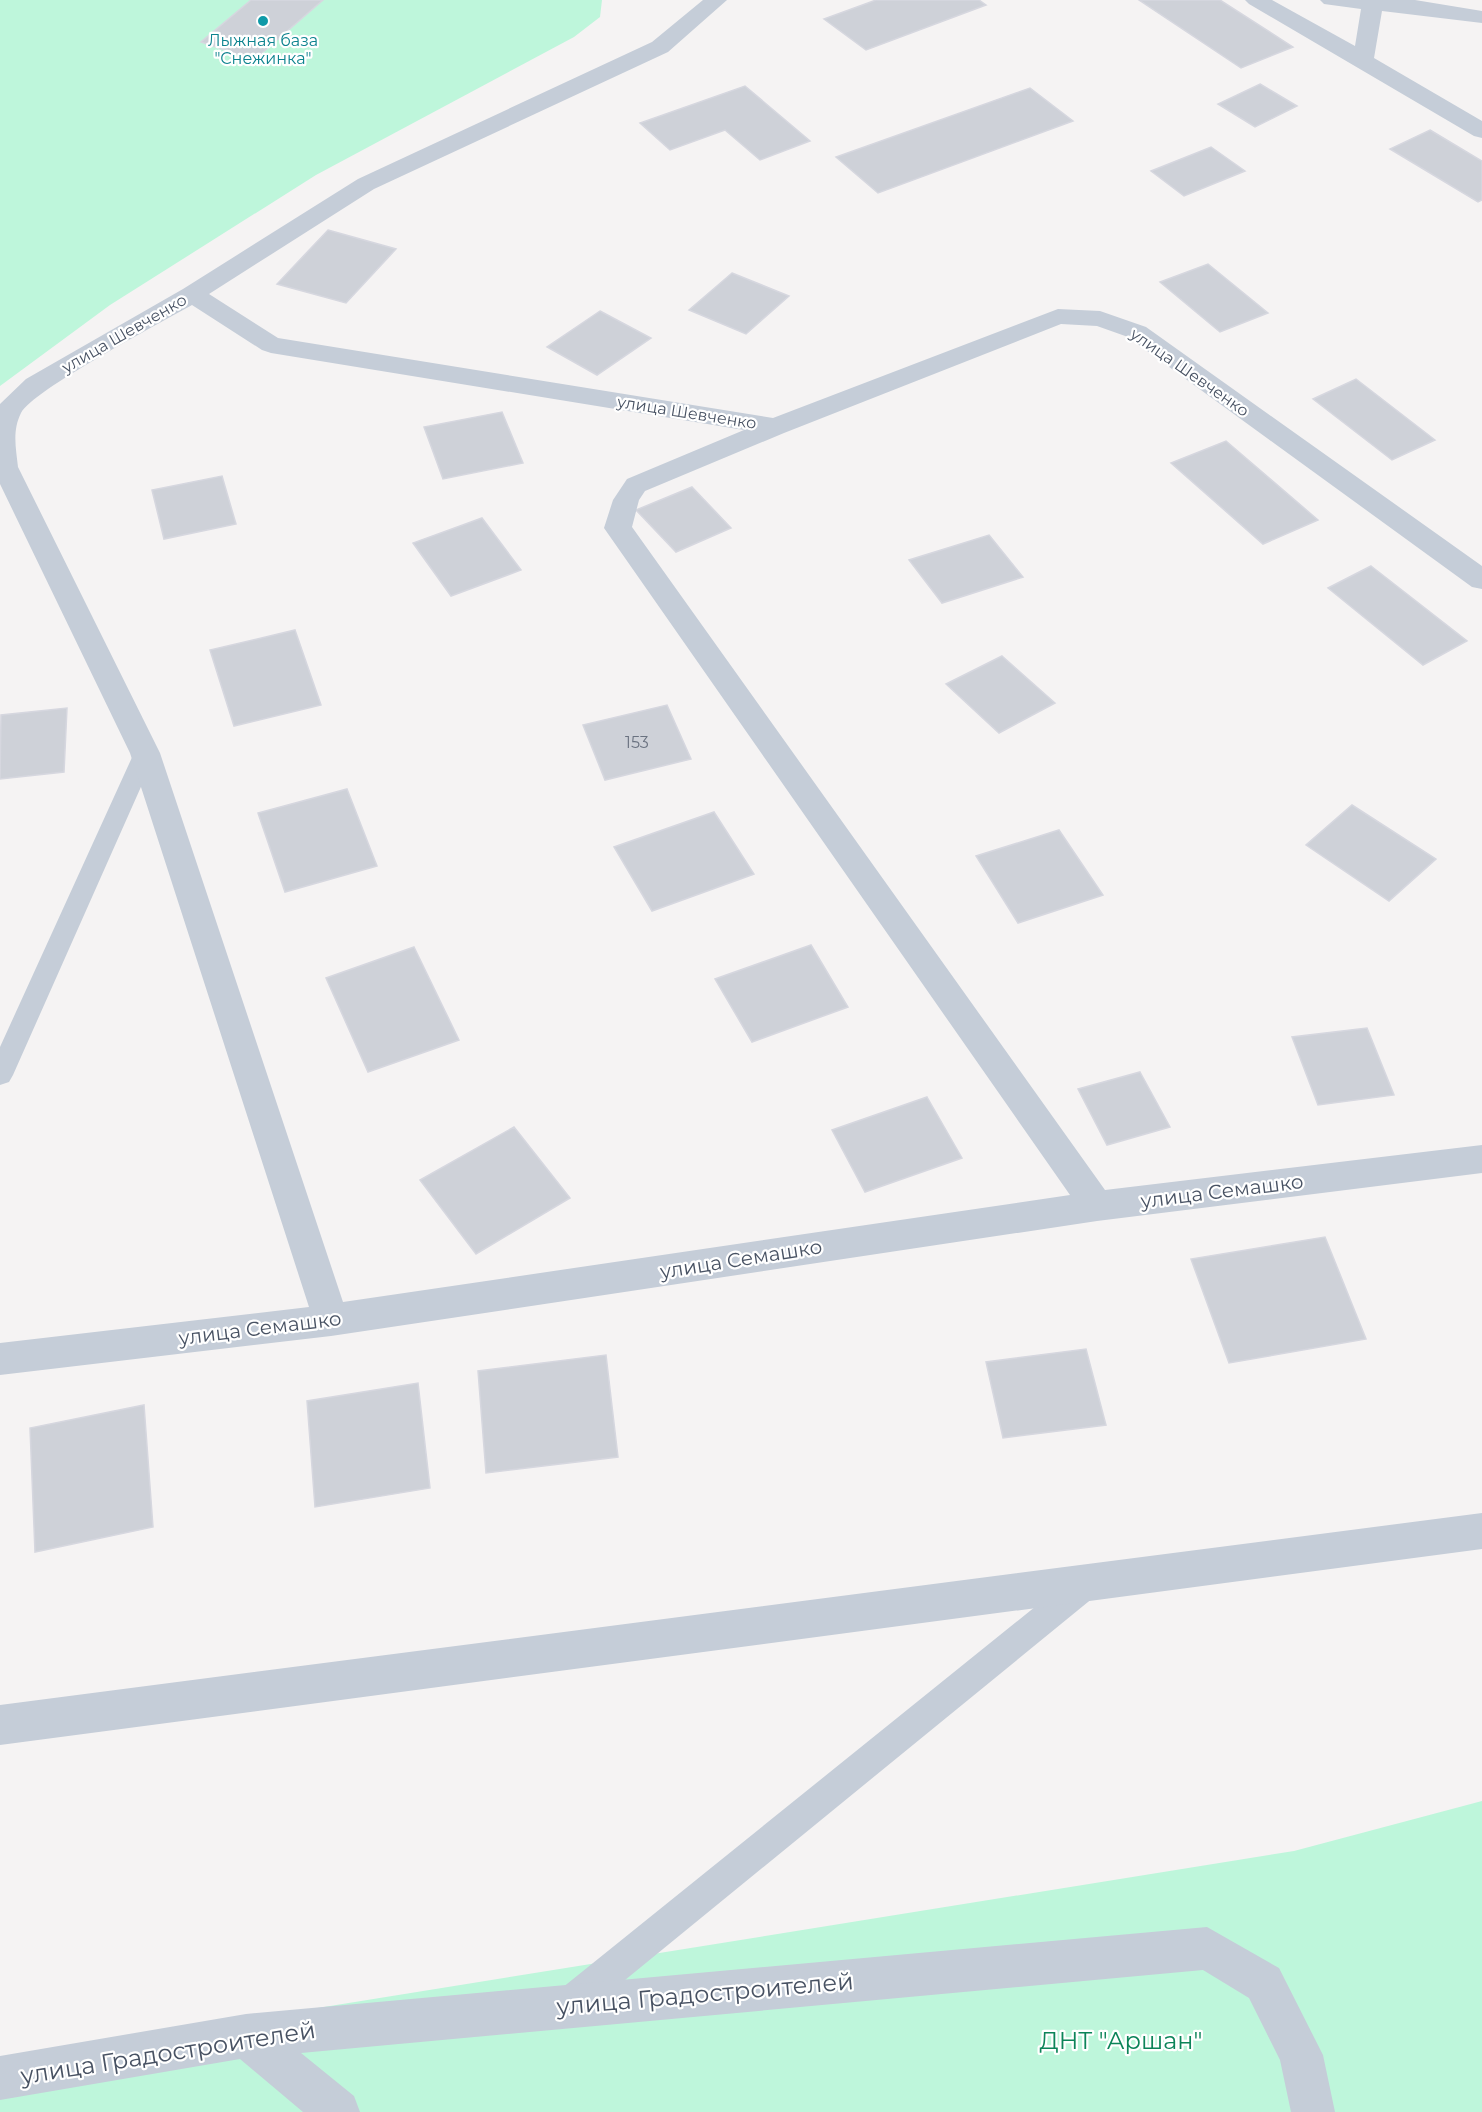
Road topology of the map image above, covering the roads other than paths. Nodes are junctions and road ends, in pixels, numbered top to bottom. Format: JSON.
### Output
{"nodes":[{"id":1,"x":716,"y":0,"type":"edge"},
{"id":2,"x":1256,"y":0,"type":"edge"},
{"id":3,"x":1331,"y":0,"type":"edge"},
{"id":4,"x":1373,"y":3,"type":"junction"},
{"id":5,"x":1405,"y":3,"type":"edge"},
{"id":6,"x":1482,"y":17,"type":"edge"},
{"id":7,"x":1363,"y":60,"type":"junction"},
{"id":8,"x":1482,"y":131,"type":"edge"},
{"id":9,"x":192,"y":294,"type":"junction"},
{"id":10,"x":775,"y":427,"type":"junction"},
{"id":11,"x":2,"y":469,"type":"edge"},
{"id":12,"x":1482,"y":580,"type":"edge"},
{"id":13,"x":145,"y":753,"type":"junction"},
{"id":14,"x":0,"y":1075,"type":"edge"},
{"id":15,"x":1482,"y":1159,"type":"edge"},
{"id":16,"x":1096,"y":1206,"type":"junction"},
{"id":17,"x":331,"y":1320,"type":"junction"},
{"id":18,"x":0,"y":1359,"type":"edge"},
{"id":19,"x":1482,"y":1531,"type":"edge"},
{"id":20,"x":1090,"y":1583,"type":"junction"},
{"id":21,"x":0,"y":1725,"type":"edge"},
{"id":22,"x":567,"y":2006,"type":"junction"},
{"id":23,"x":246,"y":2036,"type":"junction"},
{"id":24,"x":0,"y":2078,"type":"edge"},
{"id":25,"x":338,"y":2112,"type":"edge"},
{"id":26,"x":1313,"y":2112,"type":"edge"}],
"edges":[{"from":1,"to":9,"type":"street"},
{"from":2,"to":7,"type":"street"},
{"from":3,"to":4,"type":"street"},
{"from":4,"to":5,"type":"street"},
{"from":4,"to":7,"type":"street"},
{"from":5,"to":6,"type":"street"},
{"from":7,"to":8,"type":"street"},
{"from":9,"to":10,"type":"street","name":"улица Шевченко"},
{"from":9,"to":11,"type":"street","name":"улица Шевченко"},
{"from":10,"to":12,"type":"street","name":"улица Шевченко"},
{"from":10,"to":16,"type":"street"},
{"from":11,"to":13,"type":"street","name":"улица Шевченко"},
{"from":13,"to":14,"type":"lane"},
{"from":13,"to":17,"type":"street","name":"улица Шевченко"},
{"from":15,"to":16,"type":"street","name":"улица Семашко"},
{"from":16,"to":17,"type":"street","name":"улица Семашко"},
{"from":17,"to":18,"type":"street","name":"улица Семашко"},
{"from":19,"to":20,"type":"street"},
{"from":20,"to":21,"type":"street"},
{"from":20,"to":22,"type":"lane"},
{"from":22,"to":23,"type":"street","name":"улица Градостроителей"},
{"from":22,"to":26,"type":"street","name":"улица Градостроителей"},
{"from":23,"to":24,"type":"street","name":"улица Градостроителей"},
{"from":23,"to":25,"type":"street"}]}
